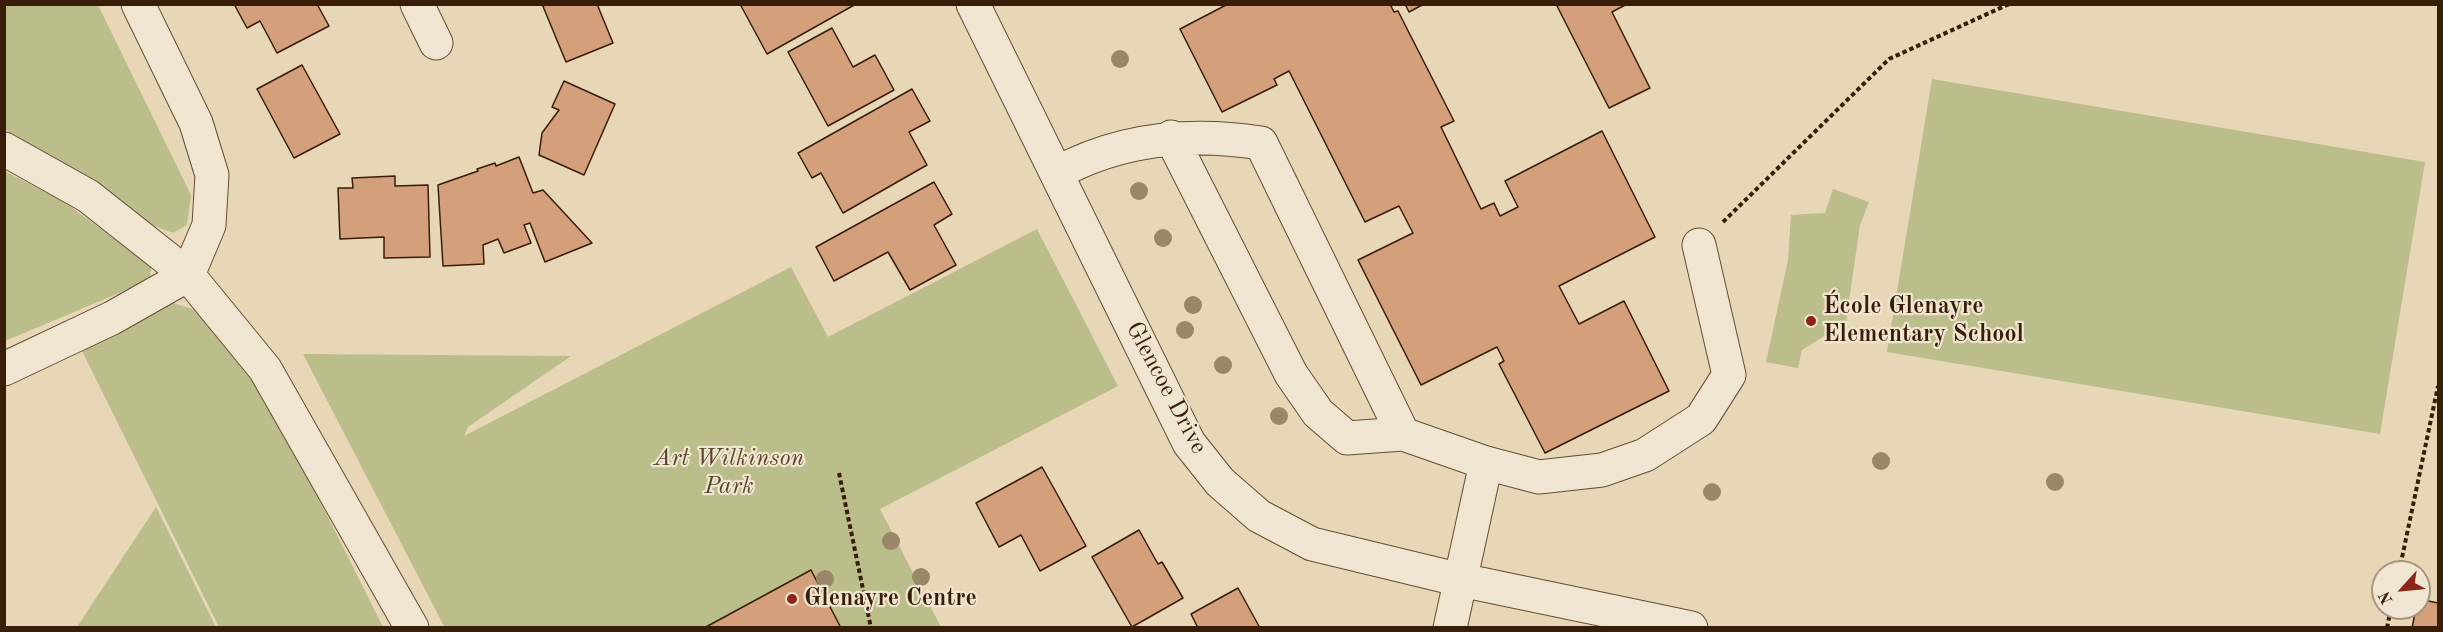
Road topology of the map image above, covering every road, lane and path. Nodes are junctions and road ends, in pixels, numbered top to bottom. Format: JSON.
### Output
{"nodes":[{"id":1,"x":138,"y":4,"type":"edge"},
{"id":2,"x":417,"y":4,"type":"edge"},
{"id":3,"x":973,"y":4,"type":"edge"},
{"id":4,"x":2009,"y":4,"type":"edge"},
{"id":5,"x":436,"y":43,"type":"dead end"},
{"id":6,"x":1171,"y":137,"type":"junction"},
{"id":7,"x":4,"y":149,"type":"edge"},
{"id":8,"x":1056,"y":173,"type":"junction"},
{"id":9,"x":1699,"y":245,"type":"joint"},
{"id":10,"x":188,"y":275,"type":"junction"},
{"id":11,"x":4,"y":369,"type":"edge"},
{"id":12,"x":2439,"y":386,"type":"edge"},
{"id":13,"x":1403,"y":434,"type":"junction"},
{"id":14,"x":1486,"y":463,"type":"junction"},
{"id":15,"x":839,"y":473,"type":"dead end"},
{"id":16,"x":2402,"y":560,"type":"edge"},
{"id":17,"x":1461,"y":580,"type":"junction"},
{"id":18,"x":412,"y":627,"type":"edge"},
{"id":19,"x":871,"y":627,"type":"edge"},
{"id":20,"x":1450,"y":627,"type":"edge"},
{"id":21,"x":1691,"y":627,"type":"edge"}],
"edges":[{"from":1,"to":10,"type":"street"},
{"from":2,"to":5,"type":"street"},
{"from":3,"to":8,"type":"street","name":"Glencoe Drive"},
{"from":4,"to":9,"type":"path"},
{"from":6,"to":8,"type":"street"},
{"from":6,"to":13,"type":"street"},
{"from":6,"to":13,"type":"street"},
{"from":7,"to":10,"type":"street"},
{"from":8,"to":17,"type":"street","name":"Glencoe Drive"},
{"from":9,"to":14,"type":"street"},
{"from":10,"to":11,"type":"street"},
{"from":10,"to":18,"type":"street"},
{"from":12,"to":16,"type":"path"},
{"from":13,"to":14,"type":"street"},
{"from":14,"to":17,"type":"street"},
{"from":15,"to":19,"type":"path"},
{"from":17,"to":20,"type":"street"},
{"from":17,"to":21,"type":"street","name":"Glencoe Drive"}]}
